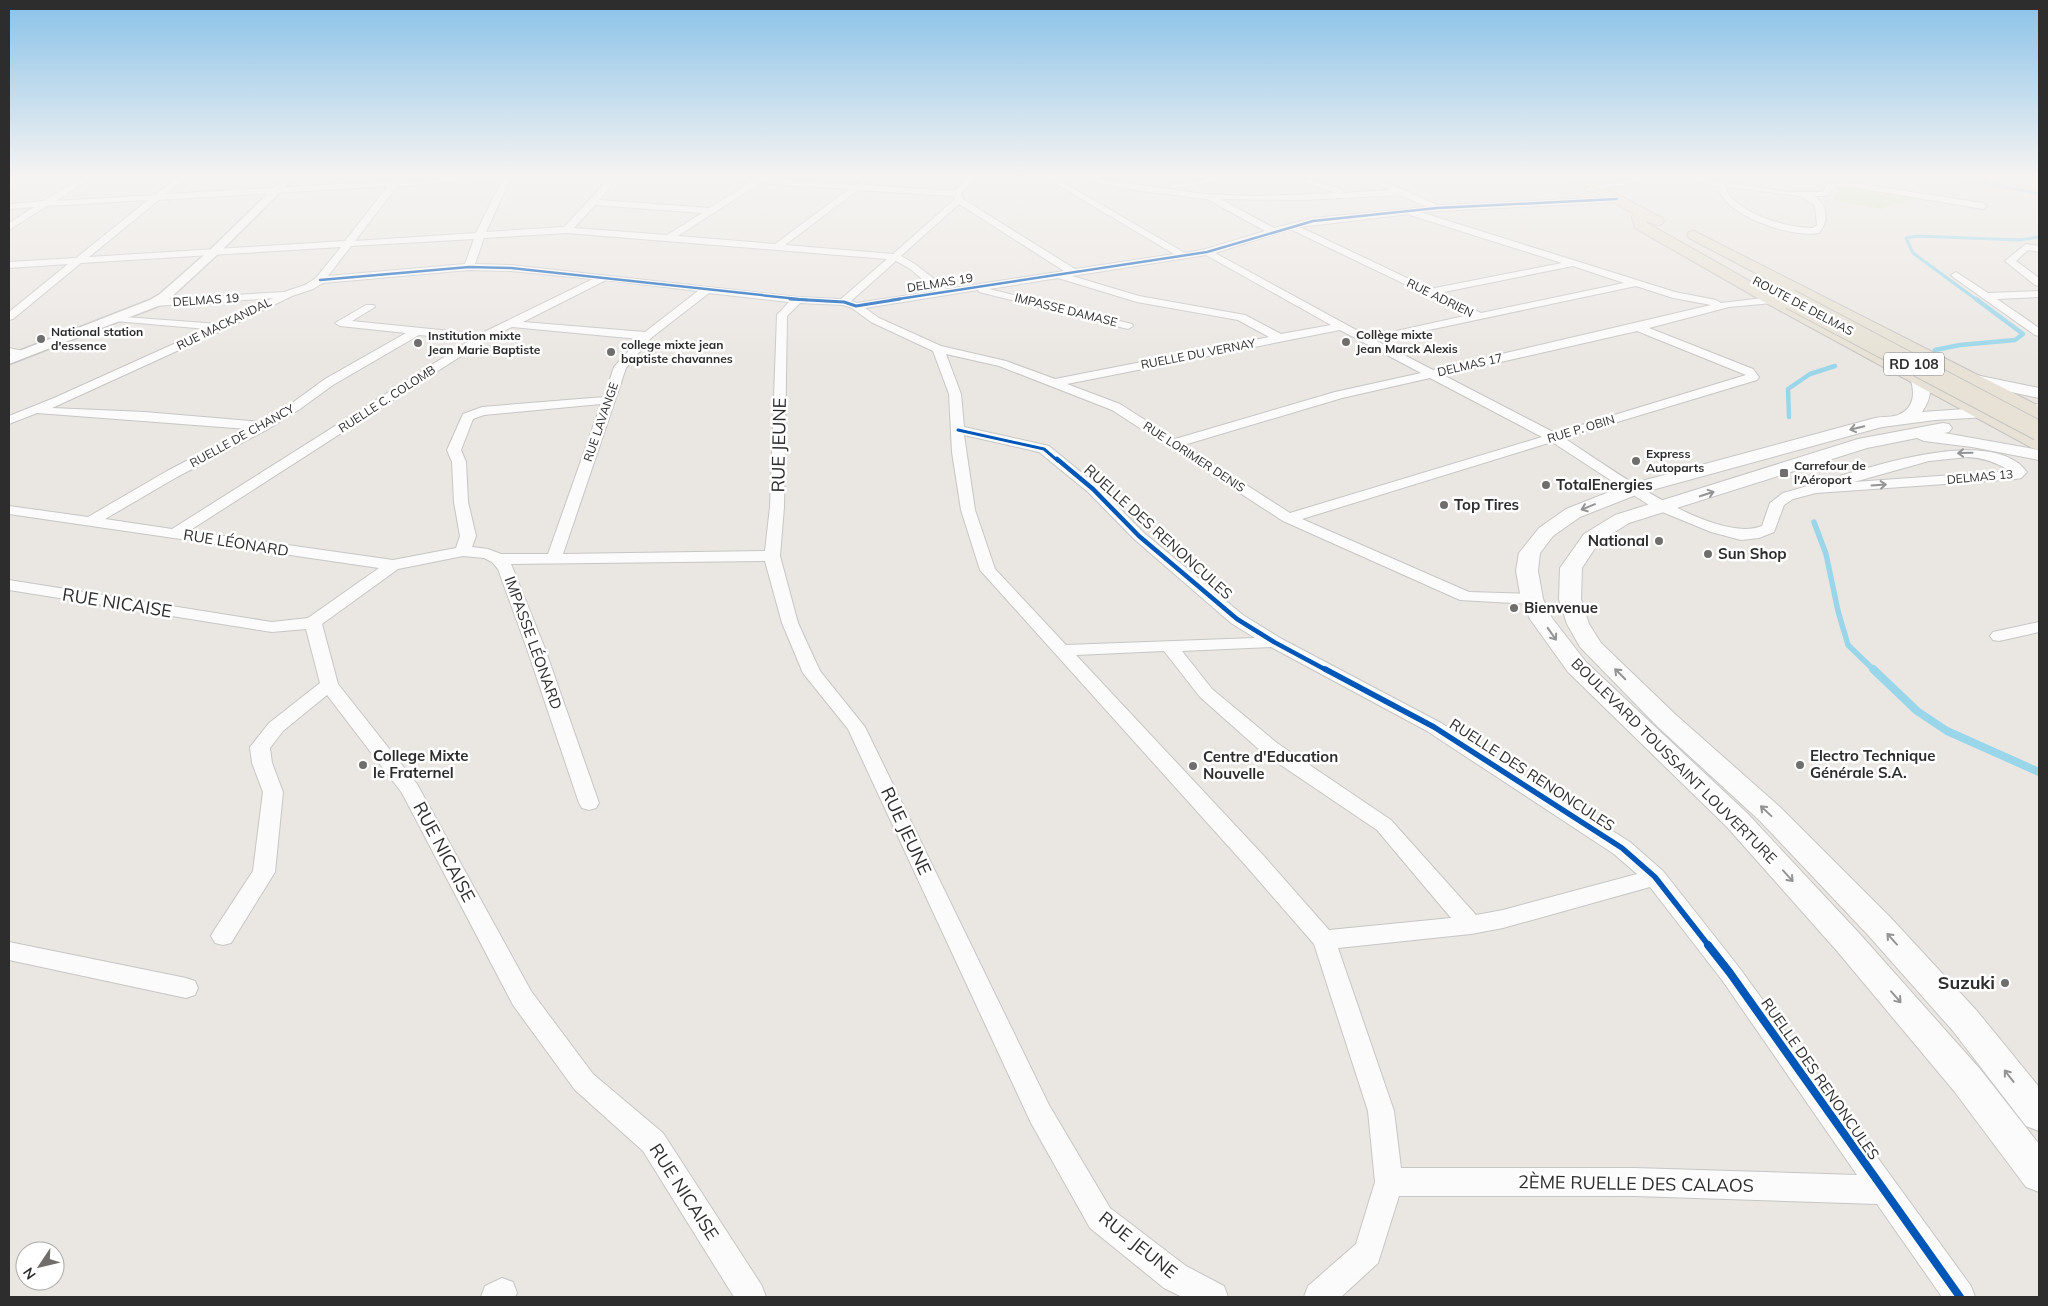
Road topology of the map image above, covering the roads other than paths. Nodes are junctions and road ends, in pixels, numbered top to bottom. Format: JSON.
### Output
{"nodes":[{"id":1,"x":105,"y":239,"type":"edge"},
{"id":2,"x":227,"y":239,"type":"edge"},
{"id":3,"x":353,"y":239,"type":"edge"},
{"id":4,"x":416,"y":239,"type":"edge"},
{"id":5,"x":479,"y":239,"type":"edge"},
{"id":6,"x":682,"y":239,"type":"edge"},
{"id":7,"x":788,"y":239,"type":"edge"},
{"id":8,"x":914,"y":239,"type":"edge"},
{"id":9,"x":1022,"y":239,"type":"edge"},
{"id":10,"x":1155,"y":239,"type":"edge"},
{"id":11,"x":1247,"y":239,"type":"edge"},
{"id":12,"x":1318,"y":239,"type":"edge"},
{"id":13,"x":1496,"y":239,"type":"edge"},
{"id":14,"x":1682,"y":239,"type":"edge"},
{"id":15,"x":1703,"y":239,"type":"edge"},
{"id":16,"x":350,"y":243,"type":"junction"},
{"id":17,"x":778,"y":246,"type":"junction"},
{"id":18,"x":2039,"y":249,"type":"edge"},
{"id":19,"x":215,"y":251,"type":"junction"},
{"id":20,"x":1207,"y":252,"type":"junction"},
{"id":21,"x":1184,"y":256,"type":"junction"},
{"id":22,"x":895,"y":257,"type":"junction"},
{"id":23,"x":78,"y":261,"type":"junction"},
{"id":24,"x":1574,"y":263,"type":"junction"},
{"id":25,"x":9,"y":265,"type":"edge"},
{"id":26,"x":469,"y":267,"type":"junction"},
{"id":27,"x":1074,"y":273,"type":"junction"},
{"id":28,"x":1059,"y":275,"type":"junction"},
{"id":29,"x":1956,"y":275,"type":"dead end"},
{"id":30,"x":605,"y":277,"type":"junction"},
{"id":31,"x":320,"y":280,"type":"junction"},
{"id":32,"x":2039,"y":282,"type":"edge"},
{"id":33,"x":1638,"y":283,"type":"junction"},
{"id":34,"x":974,"y":288,"type":"junction"},
{"id":35,"x":706,"y":290,"type":"junction"},
{"id":36,"x":944,"y":292,"type":"junction"},
{"id":37,"x":1429,"y":292,"type":"junction"},
{"id":38,"x":288,"y":294,"type":"junction"},
{"id":39,"x":2039,"y":294,"type":"edge"},
{"id":40,"x":1985,"y":296,"type":"junction"},
{"id":41,"x":1786,"y":298,"type":"junction"},
{"id":42,"x":796,"y":300,"type":"junction"},
{"id":43,"x":154,"y":303,"type":"junction"},
{"id":44,"x":850,"y":304,"type":"junction"},
{"id":45,"x":1729,"y":304,"type":"junction"},
{"id":46,"x":20,"y":307,"type":"junction"},
{"id":47,"x":370,"y":307,"type":"dead end"},
{"id":48,"x":9,"y":308,"type":"edge"},
{"id":49,"x":9,"y":317,"type":"edge"},
{"id":50,"x":1481,"y":317,"type":"junction"},
{"id":51,"x":115,"y":318,"type":"junction"},
{"id":52,"x":510,"y":324,"type":"junction"},
{"id":53,"x":1128,"y":326,"type":"dead end"},
{"id":54,"x":1342,"y":326,"type":"junction"},
{"id":55,"x":221,"y":327,"type":"junction"},
{"id":56,"x":1638,"y":327,"type":"junction"},
{"id":57,"x":416,"y":332,"type":"junction"},
{"id":58,"x":2039,"y":333,"type":"edge"},
{"id":59,"x":646,"y":336,"type":"junction"},
{"id":60,"x":482,"y":338,"type":"junction"},
{"id":61,"x":1280,"y":338,"type":"junction"},
{"id":62,"x":1368,"y":340,"type":"junction"},
{"id":63,"x":938,"y":349,"type":"junction"},
{"id":64,"x":9,"y":351,"type":"edge"},
{"id":65,"x":24,"y":354,"type":"junction"},
{"id":66,"x":9,"y":360,"type":"edge"},
{"id":67,"x":1431,"y":374,"type":"junction"},
{"id":68,"x":1918,"y":378,"type":"junction"},
{"id":69,"x":1971,"y":379,"type":"junction"},
{"id":70,"x":1054,"y":384,"type":"junction"},
{"id":71,"x":2039,"y":393,"type":"edge"},
{"id":72,"x":608,"y":400,"type":"junction"},
{"id":73,"x":36,"y":410,"type":"junction"},
{"id":74,"x":2037,"y":415,"type":"edge"},
{"id":75,"x":1983,"y":416,"type":"junction"},
{"id":76,"x":9,"y":420,"type":"edge"},
{"id":77,"x":263,"y":426,"type":"junction"},
{"id":78,"x":1908,"y":427,"type":"junction"},
{"id":79,"x":958,"y":430,"type":"junction"},
{"id":80,"x":2039,"y":431,"type":"edge"},
{"id":81,"x":1553,"y":437,"type":"junction"},
{"id":82,"x":1172,"y":444,"type":"junction"},
{"id":83,"x":2039,"y":444,"type":"edge"},
{"id":84,"x":2039,"y":455,"type":"edge"},
{"id":85,"x":1634,"y":489,"type":"junction"},
{"id":86,"x":1813,"y":489,"type":"junction"},
{"id":87,"x":1660,"y":506,"type":"junction"},
{"id":88,"x":9,"y":510,"type":"edge"},
{"id":89,"x":1288,"y":518,"type":"junction"},
{"id":90,"x":92,"y":521,"type":"junction"},
{"id":91,"x":176,"y":533,"type":"junction"},
{"id":92,"x":463,"y":551,"type":"junction"},
{"id":93,"x":772,"y":556,"type":"junction"},
{"id":94,"x":499,"y":558,"type":"junction"},
{"id":95,"x":554,"y":558,"type":"junction"},
{"id":96,"x":393,"y":565,"type":"junction"},
{"id":97,"x":9,"y":585,"type":"edge"},
{"id":98,"x":1532,"y":599,"type":"junction"},
{"id":99,"x":313,"y":623,"type":"junction"},
{"id":100,"x":2039,"y":627,"type":"edge"},
{"id":101,"x":1999,"y":636,"type":"dead end"},
{"id":102,"x":1274,"y":642,"type":"junction"},
{"id":103,"x":1170,"y":647,"type":"junction"},
{"id":104,"x":1061,"y":650,"type":"junction"},
{"id":105,"x":329,"y":685,"type":"junction"},
{"id":106,"x":589,"y":803,"type":"dead end"},
{"id":107,"x":1655,"y":877,"type":"junction"},
{"id":108,"x":1471,"y":925,"type":"junction"},
{"id":109,"x":223,"y":936,"type":"dead end"},
{"id":110,"x":1324,"y":940,"type":"junction"},
{"id":111,"x":9,"y":951,"type":"edge"},
{"id":112,"x":186,"y":988,"type":"dead end"},
{"id":113,"x":2039,"y":1114,"type":"edge"},
{"id":114,"x":2039,"y":1174,"type":"edge"},
{"id":115,"x":1389,"y":1182,"type":"junction"},
{"id":116,"x":1883,"y":1190,"type":"junction"},
{"id":117,"x":1179,"y":1287,"type":"edge"},
{"id":118,"x":751,"y":1297,"type":"edge"},
{"id":119,"x":1213,"y":1297,"type":"edge"},
{"id":120,"x":1318,"y":1297,"type":"edge"},
{"id":121,"x":1960,"y":1297,"type":"edge"}],
"edges":[{"from":1,"to":23,"type":"street"},
{"from":2,"to":19,"type":"street"},
{"from":3,"to":16,"type":"street","name":"RUE MACKANDAL"},
{"from":4,"to":16,"type":"street"},
{"from":5,"to":26,"type":"street"},
{"from":6,"to":17,"type":"street"},
{"from":7,"to":17,"type":"street"},
{"from":8,"to":22,"type":"street"},
{"from":9,"to":27,"type":"street"},
{"from":10,"to":21,"type":"street"},
{"from":11,"to":20,"type":"street","name":"DELMAS 19"},
{"from":12,"to":37,"type":"street","name":"RUE ADRIEN"},
{"from":13,"to":24,"type":"street"},
{"from":14,"to":41,"type":"main road","name":"ROUTE DE DELMAS","number":"RD 108"},
{"from":15,"to":69,"type":"main road"},
{"from":16,"to":19,"type":"street"},
{"from":16,"to":31,"type":"street","name":"RUE MACKANDAL"},
{"from":17,"to":22,"type":"street"},
{"from":18,"to":32,"type":"street"},
{"from":19,"to":23,"type":"street"},
{"from":19,"to":43,"type":"street"},
{"from":20,"to":21,"type":"street","name":"DELMAS 19"},
{"from":20,"to":54,"type":"street"},
{"from":21,"to":27,"type":"street","name":"DELMAS 19"},
{"from":22,"to":36,"type":"street"},
{"from":22,"to":44,"type":"street"},
{"from":23,"to":25,"type":"street"},
{"from":23,"to":46,"type":"street"},
{"from":24,"to":33,"type":"street"},
{"from":24,"to":37,"type":"street"},
{"from":26,"to":30,"type":"street","name":"DELMAS 19"},
{"from":26,"to":31,"type":"street","name":"DELMAS 19"},
{"from":27,"to":28,"type":"street","name":"DELMAS 19"},
{"from":28,"to":34,"type":"street","name":"DELMAS 19"},
{"from":28,"to":61,"type":"street"},
{"from":29,"to":40,"type":"street"},
{"from":30,"to":35,"type":"street","name":"DELMAS 19"},
{"from":30,"to":52,"type":"street","name":"RUELLE C. COLOMB"},
{"from":31,"to":38,"type":"street","name":"RUE MACKANDAL"},
{"from":33,"to":45,"type":"street"},
{"from":33,"to":50,"type":"street"},
{"from":34,"to":36,"type":"street","name":"DELMAS 19"},
{"from":34,"to":53,"type":"street","name":"IMPASSE DAMASE"},
{"from":35,"to":42,"type":"street","name":"DELMAS 19"},
{"from":35,"to":59,"type":"street","name":"RUE LAVANGE"},
{"from":36,"to":44,"type":"street","name":"DELMAS 19"},
{"from":37,"to":50,"type":"street","name":"RUE ADRIEN"},
{"from":38,"to":43,"type":"street","name":"DELMAS 19"},
{"from":38,"to":55,"type":"street","name":"RUE MACKANDAL"},
{"from":39,"to":40,"type":"street"},
{"from":40,"to":58,"type":"street"},
{"from":41,"to":45,"type":"street","name":"DELMAS 17"},
{"from":41,"to":68,"type":"main road"},
{"from":41,"to":74,"type":"main road","name":"ROUTE DE DELMAS","number":"RD 108"},
{"from":41,"to":80,"type":"main road","name":"ROUTE DE DELMAS","number":"RD 108","bridge":true},
{"from":42,"to":44,"type":"street","name":"DELMAS 19"},
{"from":42,"to":93,"type":"street","name":"RUE JEUNE"},
{"from":43,"to":51,"type":"street"},
{"from":44,"to":63,"type":"street","name":"RUE LORIMER DENIS"},
{"from":45,"to":56,"type":"street","name":"DELMAS 17"},
{"from":46,"to":48,"type":"street"},
{"from":46,"to":49,"type":"street"},
{"from":47,"to":57,"type":"street"},
{"from":50,"to":62,"type":"street"},
{"from":51,"to":55,"type":"street"},
{"from":51,"to":65,"type":"street"},
{"from":52,"to":59,"type":"street"},
{"from":52,"to":60,"type":"street","name":"RUELLE C. COLOMB"},
{"from":54,"to":61,"type":"street","name":"RUELLE DU VERNAY"},
{"from":54,"to":62,"type":"street"},
{"from":55,"to":73,"type":"street","name":"RUE MACKANDAL"},
{"from":56,"to":67,"type":"street","name":"DELMAS 17"},
{"from":56,"to":81,"type":"street","name":"RUE P. OBIN"},
{"from":57,"to":60,"type":"street"},
{"from":57,"to":77,"type":"street","name":"RUELLE DE CHANCY"},
{"from":59,"to":72,"type":"street","name":"RUE LAVANGE"},
{"from":60,"to":91,"type":"street","name":"RUELLE C. COLOMB"},
{"from":61,"to":70,"type":"street","name":"RUELLE DU VERNAY"},
{"from":62,"to":67,"type":"street"},
{"from":63,"to":70,"type":"street","name":"RUE LORIMER DENIS"},
{"from":63,"to":79,"type":"street"},
{"from":64,"to":65,"type":"street"},
{"from":65,"to":66,"type":"street"},
{"from":67,"to":81,"type":"street"},
{"from":67,"to":82,"type":"street","name":"DELMAS 17"},
{"from":68,"to":75,"type":"main road"},
{"from":68,"to":78,"type":"main road"},
{"from":69,"to":71,"type":"main road"},
{"from":69,"to":74,"type":"main road"},
{"from":70,"to":82,"type":"street","name":"RUE LORIMER DENIS"},
{"from":72,"to":92,"type":"street"},
{"from":72,"to":95,"type":"street","name":"RUE LAVANGE"},
{"from":73,"to":76,"type":"street","name":"RUE MACKANDAL"},
{"from":73,"to":77,"type":"street"},
{"from":74,"to":75,"type":"main road","name":"BOULEVARD TOUSSAINT LOUVERTURE"},
{"from":75,"to":78,"type":"main road","name":"BOULEVARD TOUSSAINT LOUVERTURE"},
{"from":75,"to":78,"type":"main road","name":"BOULEVARD TOUSSAINT LOUVERTURE"},
{"from":75,"to":83,"type":"main road"},
{"from":77,"to":90,"type":"street","name":"RUELLE DE CHANCY"},
{"from":78,"to":84,"type":"main road"},
{"from":78,"to":85,"type":"main road","name":"BOULEVARD TOUSSAINT LOUVERTURE","one_way":true},
{"from":87,"to":78,"type":"main road","name":"BOULEVARD TOUSSAINT LOUVERTURE","one_way":true},
{"from":79,"to":102,"type":"street","name":"RUELLE DES RENONCULES"},
{"from":79,"to":104,"type":"street"},
{"from":81,"to":85,"type":"street"},
{"from":81,"to":89,"type":"street","name":"RUE P. OBIN"},
{"from":82,"to":89,"type":"street","name":"RUE LORIMER DENIS"},
{"from":85,"to":87,"type":"street"},
{"from":85,"to":98,"type":"main road","name":"BOULEVARD TOUSSAINT LOUVERTURE","one_way":true},
{"from":86,"to":86,"type":"street","name":"DELMAS 13","one_way":true},
{"from":86,"to":87,"type":"street","name":"DELMAS 13"},
{"from":113,"to":87,"type":"main road","name":"BOULEVARD TOUSSAINT LOUVERTURE","one_way":true},
{"from":88,"to":90,"type":"street","name":"RUE LÉONARD"},
{"from":89,"to":98,"type":"street","name":"RUE LORIMER DENIS"},
{"from":90,"to":91,"type":"street","name":"RUE LÉONARD"},
{"from":91,"to":96,"type":"street","name":"RUE LÉONARD"},
{"from":92,"to":94,"type":"street","name":"IMPASSE LÉONARD"},
{"from":92,"to":96,"type":"street","name":"RUE LÉONARD"},
{"from":93,"to":95,"type":"street"},
{"from":93,"to":117,"type":"street","name":"RUE JEUNE"},
{"from":94,"to":95,"type":"street"},
{"from":94,"to":106,"type":"street","name":"IMPASSE LÉONARD"},
{"from":96,"to":99,"type":"street"},
{"from":97,"to":99,"type":"street","name":"RUE NICAISE"},
{"from":98,"to":114,"type":"main road","name":"BOULEVARD TOUSSAINT LOUVERTURE","one_way":true},
{"from":99,"to":105,"type":"street","name":"RUE NICAISE"},
{"from":100,"to":101,"type":"street"},
{"from":102,"to":103,"type":"street"},
{"from":102,"to":107,"type":"street","name":"RUELLE DES RENONCULES"},
{"from":103,"to":104,"type":"street"},
{"from":103,"to":108,"type":"street"},
{"from":104,"to":110,"type":"street"},
{"from":105,"to":109,"type":"street"},
{"from":105,"to":118,"type":"street","name":"RUE NICAISE"},
{"from":107,"to":108,"type":"street"},
{"from":107,"to":116,"type":"street","name":"RUELLE DES RENONCULES"},
{"from":108,"to":110,"type":"street"},
{"from":110,"to":115,"type":"street"},
{"from":111,"to":112,"type":"street"},
{"from":115,"to":116,"type":"street","name":"2ÈME RUELLE DES CALAOS"},
{"from":115,"to":120,"type":"street"},
{"from":116,"to":121,"type":"street","name":"RUELLE DES RENONCULES"},
{"from":117,"to":119,"type":"street","name":"RUE JEUNE"}]}
